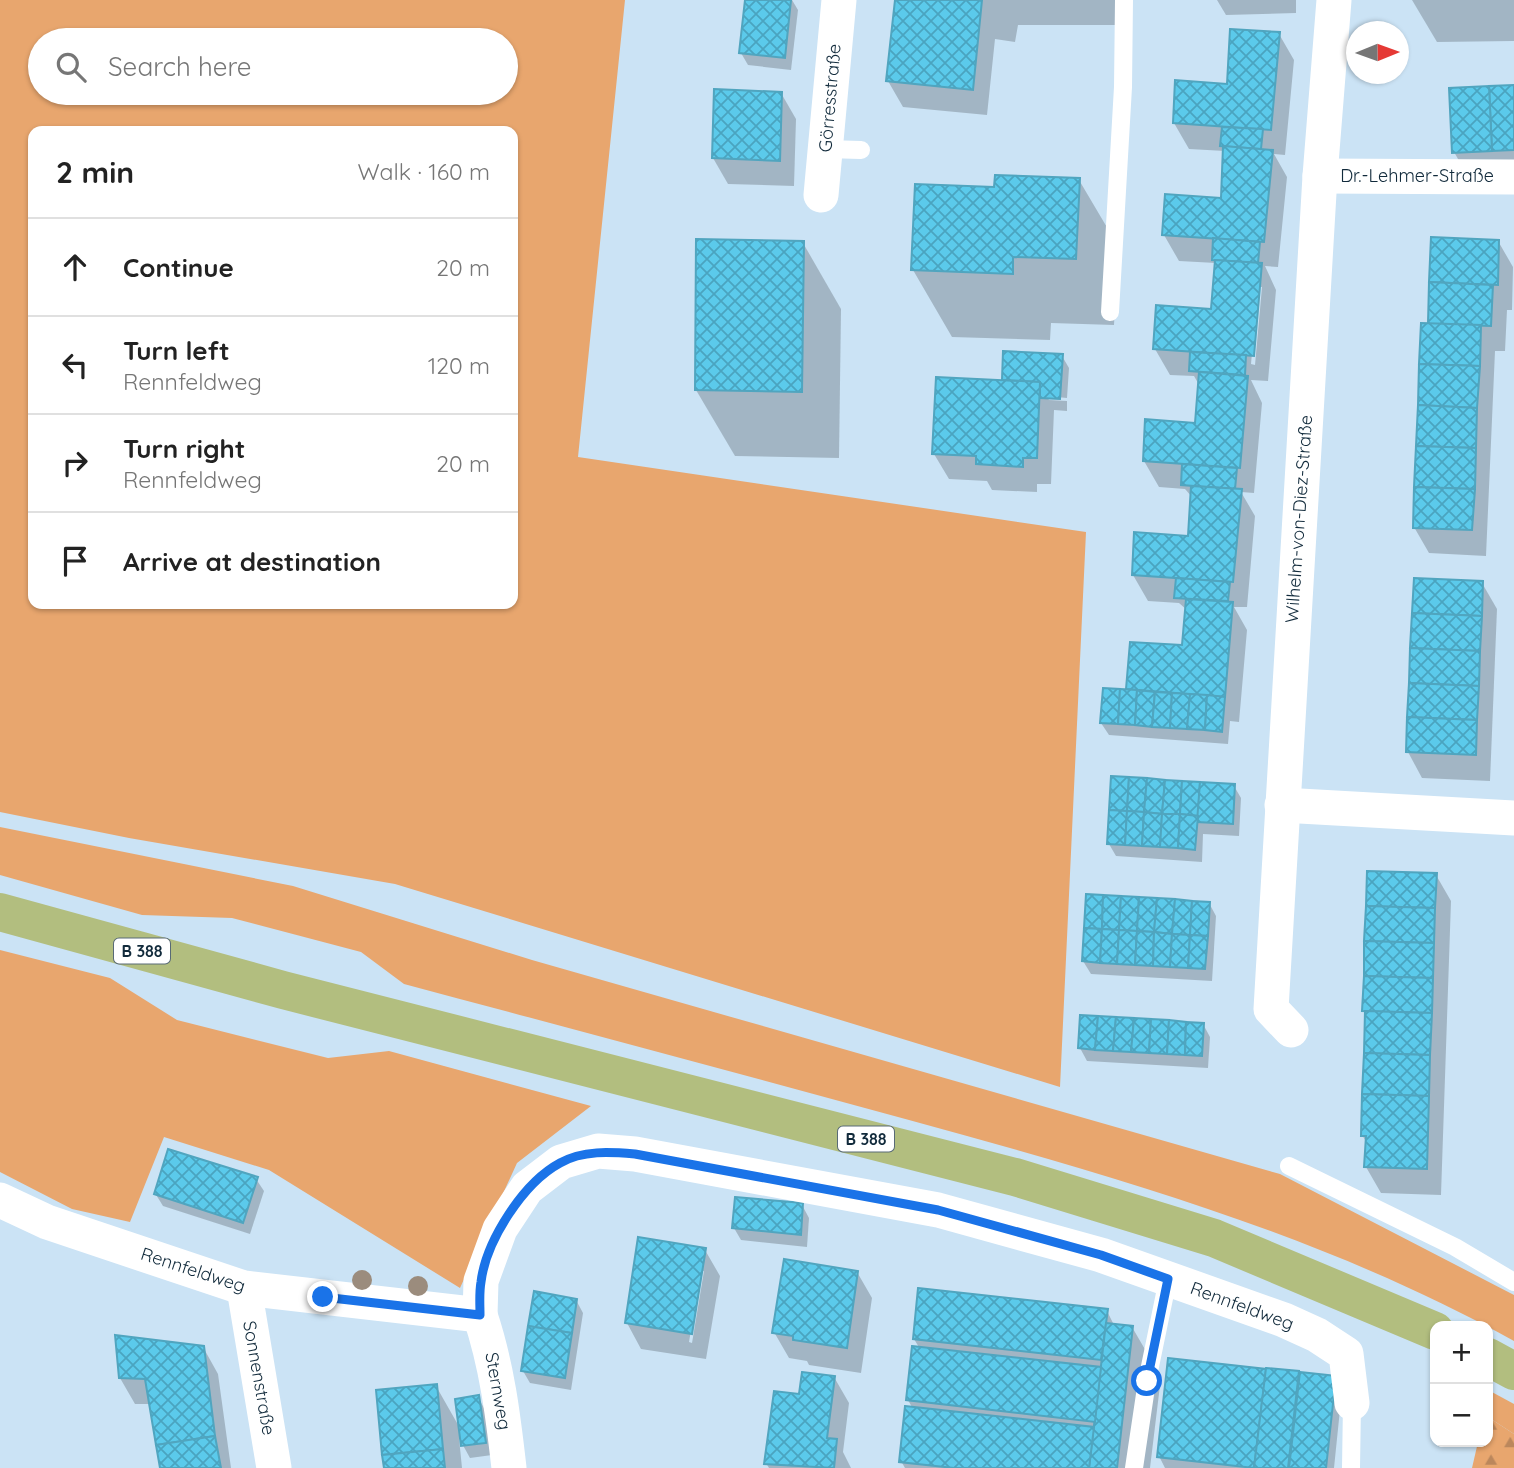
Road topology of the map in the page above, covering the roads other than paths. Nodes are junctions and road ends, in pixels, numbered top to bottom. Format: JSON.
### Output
{"nodes":[{"id":1,"x":839,"y":0,"type":"edge"},
{"id":2,"x":1124,"y":0,"type":"edge"},
{"id":3,"x":1334,"y":0,"type":"edge"},
{"id":4,"x":826,"y":149,"type":"junction"},
{"id":5,"x":861,"y":150,"type":"dead end"},
{"id":6,"x":1320,"y":176,"type":"junction"},
{"id":7,"x":1514,"y":177,"type":"edge"},
{"id":8,"x":821,"y":195,"type":"dead end"},
{"id":9,"x":1110,"y":312,"type":"dead end"},
{"id":10,"x":1282,"y":805,"type":"junction"},
{"id":11,"x":1514,"y":818,"type":"edge"},
{"id":12,"x":0,"y":912,"type":"edge"},
{"id":13,"x":1291,"y":1030,"type":"dead end"},
{"id":14,"x":1289,"y":1166,"type":"dead end"},
{"id":15,"x":0,"y":1200,"type":"edge"},
{"id":16,"x":1168,"y":1279,"type":"junction"},
{"id":17,"x":1514,"y":1282,"type":"edge"},
{"id":18,"x":244,"y":1287,"type":"junction"},
{"id":19,"x":480,"y":1315,"type":"junction"},
{"id":20,"x":1430,"y":1329,"type":"edge"},
{"id":21,"x":1493,"y":1360,"type":"edge"},
{"id":22,"x":1514,"y":1371,"type":"edge"},
{"id":23,"x":1352,"y":1402,"type":"joint"},
{"id":24,"x":274,"y":1468,"type":"edge"},
{"id":25,"x":509,"y":1468,"type":"edge"},
{"id":26,"x":1134,"y":1468,"type":"edge"},
{"id":27,"x":1351,"y":1468,"type":"edge"}],
"edges":[{"from":1,"to":4,"type":"street","name":"Görresstraße"},
{"from":2,"to":9,"type":"lane"},
{"from":3,"to":6,"type":"street","name":"Wilhelm-von-Diez-Straße"},
{"from":4,"to":5,"type":"lane"},
{"from":4,"to":8,"type":"street","name":"Görresstraße"},
{"from":6,"to":7,"type":"street","name":"Dr.-Lehmer-Straße"},
{"from":6,"to":10,"type":"street","name":"Wilhelm-von-Diez-Straße"},
{"from":10,"to":11,"type":"street"},
{"from":10,"to":13,"type":"street","name":"Wilhelm-von-Diez-Straße"},
{"from":12,"to":20,"type":"main road","number":"B 388"},
{"from":14,"to":17,"type":"lane"},
{"from":15,"to":18,"type":"street","name":"Rennfeldweg"},
{"from":16,"to":19,"type":"street","name":"Rennfeldweg"},
{"from":16,"to":23,"type":"street","name":"Rennfeldweg"},
{"from":16,"to":26,"type":"lane"},
{"from":18,"to":19,"type":"street","name":"Rennfeldweg"},
{"from":18,"to":24,"type":"street","name":"Sonnenstraße"},
{"from":19,"to":25,"type":"street","name":"Sternweg"},
{"from":21,"to":22,"type":"main road"},
{"from":23,"to":27,"type":"lane"}]}
